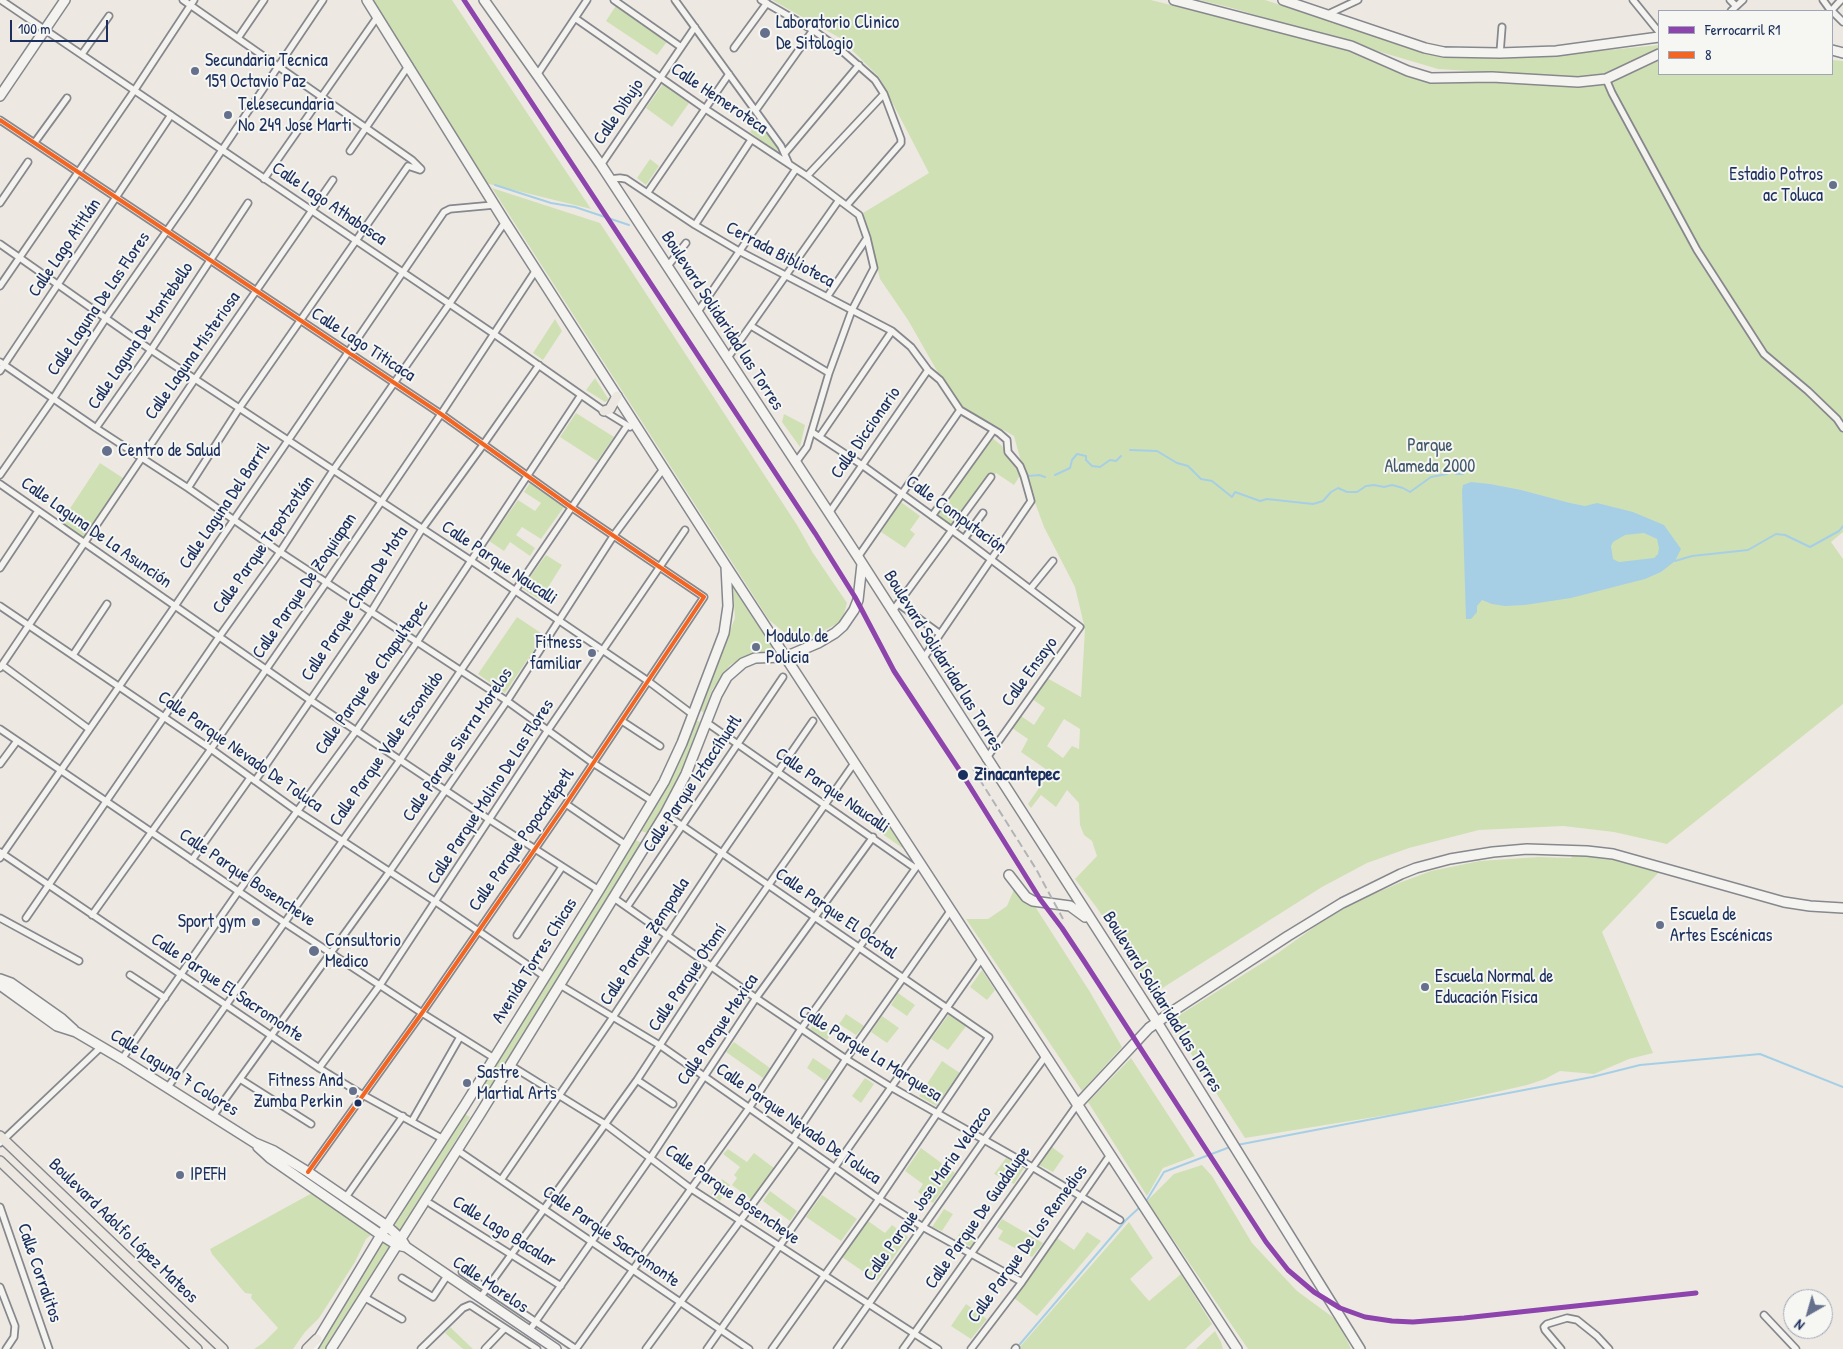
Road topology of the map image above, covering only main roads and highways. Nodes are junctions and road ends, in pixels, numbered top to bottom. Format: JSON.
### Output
{"nodes":[{"id":1,"x":65,"y":0,"type":"edge"},
{"id":2,"x":367,"y":0,"type":"edge"},
{"id":3,"x":484,"y":0,"type":"edge"},
{"id":4,"x":1174,"y":0,"type":"edge"},
{"id":5,"x":1283,"y":0,"type":"edge"},
{"id":6,"x":1658,"y":37,"type":"edge"},
{"id":7,"x":1658,"y":54,"type":"edge"},
{"id":8,"x":0,"y":96,"type":"edge"},
{"id":9,"x":618,"y":396,"type":"junction"},
{"id":10,"x":604,"y":411,"type":"road end"},
{"id":11,"x":860,"y":561,"type":"junction"},
{"id":12,"x":726,"y":566,"type":"junction"},
{"id":13,"x":786,"y":657,"type":"junction"},
{"id":14,"x":692,"y":714,"type":"junction"},
{"id":15,"x":706,"y":722,"type":"junction"},
{"id":16,"x":634,"y":832,"type":"junction"},
{"id":17,"x":649,"y":841,"type":"junction"},
{"id":18,"x":1009,"y":875,"type":"dead end"},
{"id":19,"x":1843,"y":908,"type":"edge"},
{"id":20,"x":1092,"y":924,"type":"junction"},
{"id":21,"x":0,"y":979,"type":"edge"},
{"id":22,"x":0,"y":985,"type":"edge"},
{"id":23,"x":1149,"y":1012,"type":"junction"},
{"id":24,"x":1170,"y":1013,"type":"junction"},
{"id":25,"x":1157,"y":1022,"type":"junction"},
{"id":26,"x":76,"y":1032,"type":"junction"},
{"id":27,"x":476,"y":1087,"type":"junction"},
{"id":28,"x":491,"y":1096,"type":"junction"},
{"id":29,"x":465,"y":1105,"type":"junction"},
{"id":30,"x":1077,"y":1105,"type":"junction"},
{"id":31,"x":480,"y":1114,"type":"junction"},
{"id":32,"x":1,"y":1140,"type":"edge"},
{"id":33,"x":254,"y":1143,"type":"junction"},
{"id":34,"x":0,"y":1161,"type":"edge"},
{"id":35,"x":387,"y":1226,"type":"junction"},
{"id":36,"x":381,"y":1235,"type":"junction"},
{"id":37,"x":401,"y":1244,"type":"junction"},
{"id":38,"x":318,"y":1339,"type":"junction"},
{"id":39,"x":197,"y":1349,"type":"edge"},
{"id":40,"x":223,"y":1349,"type":"edge"},
{"id":41,"x":307,"y":1349,"type":"edge"},
{"id":42,"x":312,"y":1349,"type":"edge"},
{"id":43,"x":331,"y":1349,"type":"edge"},
{"id":44,"x":556,"y":1349,"type":"edge"},
{"id":45,"x":1237,"y":1349,"type":"edge"},
{"id":46,"x":1360,"y":1349,"type":"edge"}],
"edges":[{"from":1,"to":8,"type":"main road"},
{"from":2,"to":9,"type":"main road"},
{"from":3,"to":11,"type":"main road","name":"Boulevard Solidaridad las Torres"},
{"from":4,"to":7,"type":"main road"},
{"from":5,"to":6,"type":"main road"},
{"from":9,"to":10,"type":"main road"},
{"from":9,"to":12,"type":"main road"},
{"from":11,"to":13,"type":"main road"},
{"from":11,"to":20,"type":"main road","name":"Boulevard Solidaridad las Torres"},
{"from":12,"to":13,"type":"main road"},
{"from":12,"to":14,"type":"main road","name":"Avenida Torres Chicas"},
{"from":13,"to":15,"type":"main road","name":"Avenida Torres Chicas"},
{"from":13,"to":30,"type":"main road"},
{"from":14,"to":15,"type":"main road"},
{"from":14,"to":16,"type":"main road","name":"Avenida Torres Chicas"},
{"from":15,"to":17,"type":"main road","name":"Avenida Torres Chicas"},
{"from":16,"to":17,"type":"main road"},
{"from":16,"to":27,"type":"main road","name":"Avenida Torres Chicas"},
{"from":17,"to":28,"type":"main road","name":"Avenida Torres Chicas"},
{"from":18,"to":20,"type":"main road"},
{"from":19,"to":24,"type":"main road"},
{"from":20,"to":23,"type":"main road","name":"Boulevard Solidaridad las Torres"},
{"from":21,"to":26,"type":"main road","name":"Calle Laguna 7 Colores"},
{"from":22,"to":26,"type":"main road","name":"Calle Laguna 7 Colores"},
{"from":23,"to":24,"type":"main road"},
{"from":23,"to":25,"type":"main road","name":"Boulevard Solidaridad las Torres"},
{"from":24,"to":25,"type":"main road"},
{"from":25,"to":30,"type":"main road"},
{"from":25,"to":46,"type":"main road","name":"Boulevard Solidaridad las Torres"},
{"from":26,"to":33,"type":"main road","name":"Calle Laguna 7 Colores"},
{"from":27,"to":28,"type":"main road"},
{"from":27,"to":29,"type":"main road","name":"Avenida Torres Chicas"},
{"from":28,"to":31,"type":"main road","name":"Avenida Torres Chicas"},
{"from":29,"to":31,"type":"main road"},
{"from":29,"to":35,"type":"main road","name":"Avenida Torres Chicas"},
{"from":30,"to":45,"type":"main road"},
{"from":31,"to":37,"type":"main road","name":"Avenida Torres Chicas"},
{"from":32,"to":40,"type":"main road","name":"Boulevard Adolfo López Mateos"},
{"from":33,"to":35,"type":"main road","name":"Calle Laguna 7 Colores"},
{"from":33,"to":36,"type":"main road","name":"Calle Laguna 7 Colores"},
{"from":34,"to":39,"type":"main road","name":"Boulevard Adolfo López Mateos"},
{"from":35,"to":36,"type":"main road","name":"Avenida Torres Chicas"},
{"from":35,"to":37,"type":"main road","name":"Calle Laguna 7 Colores"},
{"from":36,"to":37,"type":"main road","name":"Calle Laguna 7 Colores"},
{"from":36,"to":38,"type":"main road","name":"Avenida Torres Chicas"},
{"from":37,"to":43,"type":"main road","name":"Avenida Torres Chicas"},
{"from":37,"to":44,"type":"main road","name":"Calle Morelos"},
{"from":38,"to":41,"type":"main road"},
{"from":38,"to":42,"type":"main road","name":"Avenida Torres Chicas"}]}
